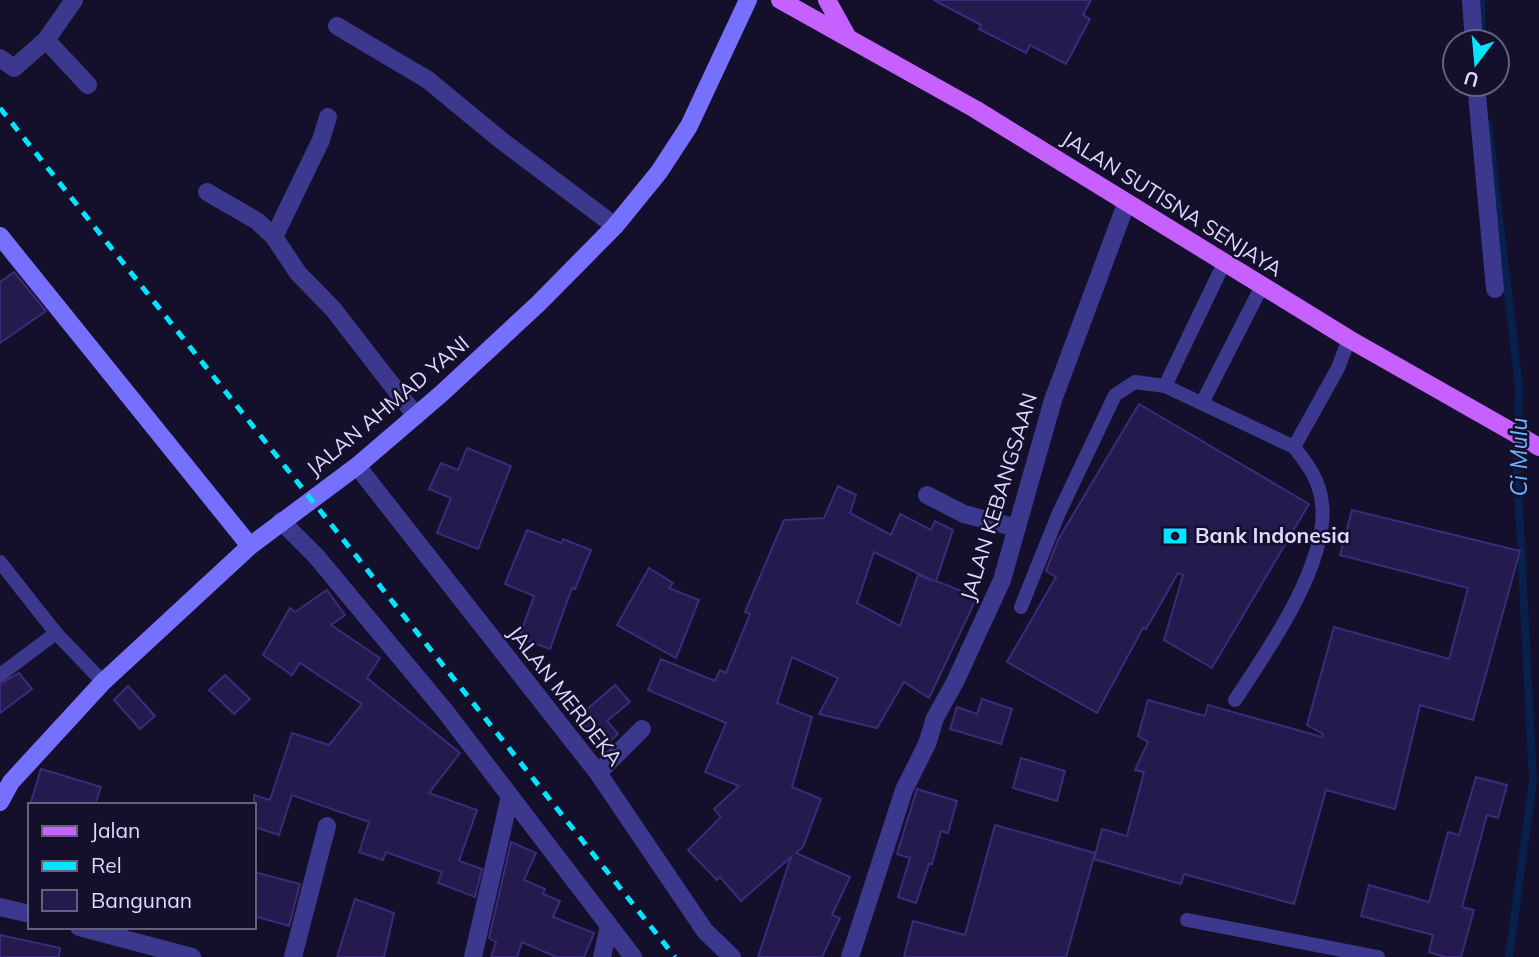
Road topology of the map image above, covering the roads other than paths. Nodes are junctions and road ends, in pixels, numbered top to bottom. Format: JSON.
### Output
{"nodes":[{"id":1,"x":74,"y":0,"type":"edge"},
{"id":2,"x":748,"y":0,"type":"edge"},
{"id":3,"x":780,"y":0,"type":"edge"},
{"id":4,"x":827,"y":0,"type":"edge"},
{"id":5,"x":1471,"y":0,"type":"edge"},
{"id":6,"x":337,"y":26,"type":"dead end"},
{"id":7,"x":1473,"y":28,"type":"edge"},
{"id":8,"x":848,"y":38,"type":"junction"},
{"id":9,"x":46,"y":40,"type":"junction"},
{"id":10,"x":0,"y":58,"type":"edge"},
{"id":11,"x":89,"y":85,"type":"dead end"},
{"id":12,"x":1477,"y":98,"type":"edge"},
{"id":13,"x":328,"y":117,"type":"dead end"},
{"id":14,"x":207,"y":192,"type":"dead end"},
{"id":15,"x":1126,"y":204,"type":"junction"},
{"id":16,"x":615,"y":226,"type":"junction"},
{"id":17,"x":0,"y":236,"type":"edge"},
{"id":18,"x":274,"y":237,"type":"junction"},
{"id":19,"x":1224,"y":263,"type":"junction"},
{"id":20,"x":1262,"y":286,"type":"junction"},
{"id":21,"x":1495,"y":289,"type":"dead end"},
{"id":22,"x":1349,"y":339,"type":"junction"},
{"id":23,"x":1165,"y":386,"type":"junction"},
{"id":24,"x":1202,"y":403,"type":"junction"},
{"id":25,"x":416,"y":416,"type":"junction"},
{"id":26,"x":1538,"y":446,"type":"edge"},
{"id":27,"x":1294,"y":447,"type":"junction"},
{"id":28,"x":344,"y":475,"type":"junction"},
{"id":29,"x":927,"y":495,"type":"dead end"},
{"id":30,"x":281,"y":521,"type":"junction"},
{"id":31,"x":1017,"y":527,"type":"junction"},
{"id":32,"x":250,"y":546,"type":"junction"},
{"id":33,"x":0,"y":562,"type":"edge"},
{"id":34,"x":1021,"y":607,"type":"dead end"},
{"id":35,"x":56,"y":633,"type":"junction"},
{"id":36,"x":0,"y":675,"type":"edge"},
{"id":37,"x":103,"y":682,"type":"junction"},
{"id":38,"x":1236,"y":699,"type":"dead end"},
{"id":39,"x":642,"y":729,"type":"dead end"},
{"id":40,"x":598,"y":773,"type":"junction"},
{"id":41,"x":6,"y":780,"type":"edge"},
{"id":42,"x":510,"y":796,"type":"junction"},
{"id":43,"x":0,"y":802,"type":"edge"},
{"id":44,"x":327,"y":826,"type":"dead end"},
{"id":45,"x":0,"y":906,"type":"edge"},
{"id":46,"x":28,"y":913,"type":"edge"},
{"id":47,"x":1187,"y":920,"type":"dead end"},
{"id":48,"x":609,"y":926,"type":"junction"},
{"id":49,"x":87,"y":929,"type":"edge"},
{"id":50,"x":192,"y":957,"type":"edge"},
{"id":51,"x":293,"y":957,"type":"edge"},
{"id":52,"x":473,"y":957,"type":"edge"},
{"id":53,"x":602,"y":957,"type":"edge"},
{"id":54,"x":633,"y":957,"type":"edge"},
{"id":55,"x":732,"y":957,"type":"edge"},
{"id":56,"x":850,"y":957,"type":"edge"},
{"id":57,"x":1378,"y":957,"type":"edge"}],
"edges":[{"from":1,"to":9,"type":"street"},
{"from":2,"to":16,"type":"street","name":"JALAN AHMAD YANI"},
{"from":3,"to":8,"type":"main road","name":"JALAN SUTISNA SENJAYA"},
{"from":4,"to":8,"type":"main road"},
{"from":5,"to":7,"type":"street"},
{"from":6,"to":16,"type":"street"},
{"from":8,"to":15,"type":"main road","name":"JALAN SUTISNA SENJAYA"},
{"from":9,"to":10,"type":"street"},
{"from":9,"to":11,"type":"street"},
{"from":12,"to":21,"type":"street"},
{"from":13,"to":18,"type":"street"},
{"from":14,"to":18,"type":"street"},
{"from":15,"to":19,"type":"main road","name":"JALAN SUTISNA SENJAYA"},
{"from":15,"to":31,"type":"street","name":"JALAN KEBANGSAAN"},
{"from":16,"to":25,"type":"street","name":"JALAN AHMAD YANI"},
{"from":17,"to":32,"type":"street"},
{"from":18,"to":25,"type":"street"},
{"from":19,"to":20,"type":"main road","name":"JALAN SUTISNA SENJAYA"},
{"from":19,"to":23,"type":"lane"},
{"from":20,"to":22,"type":"main road","name":"JALAN SUTISNA SENJAYA"},
{"from":20,"to":24,"type":"lane"},
{"from":22,"to":26,"type":"main road","name":"JALAN SUTISNA SENJAYA"},
{"from":22,"to":27,"type":"lane"},
{"from":23,"to":24,"type":"lane"},
{"from":23,"to":34,"type":"lane"},
{"from":24,"to":27,"type":"lane"},
{"from":25,"to":28,"type":"street","name":"JALAN AHMAD YANI"},
{"from":27,"to":38,"type":"lane"},
{"from":28,"to":30,"type":"street","name":"JALAN AHMAD YANI"},
{"from":28,"to":40,"type":"street","name":"JALAN MERDEKA"},
{"from":29,"to":31,"type":"street"},
{"from":30,"to":32,"type":"street","name":"JALAN AHMAD YANI"},
{"from":30,"to":42,"type":"street"},
{"from":31,"to":56,"type":"street","name":"JALAN KEBANGSAAN"},
{"from":32,"to":37,"type":"street","name":"JALAN AHMAD YANI"},
{"from":33,"to":35,"type":"lane"},
{"from":35,"to":36,"type":"lane"},
{"from":35,"to":37,"type":"lane"},
{"from":37,"to":41,"type":"street","name":"JALAN AHMAD YANI"},
{"from":39,"to":40,"type":"street"},
{"from":40,"to":55,"type":"street","name":"JALAN MERDEKA"},
{"from":41,"to":43,"type":"street","name":"JALAN AHMAD YANI"},
{"from":42,"to":48,"type":"street"},
{"from":42,"to":52,"type":"street"},
{"from":44,"to":51,"type":"street"},
{"from":45,"to":46,"type":"street"},
{"from":47,"to":57,"type":"lane"},
{"from":48,"to":53,"type":"street"},
{"from":48,"to":54,"type":"street"},
{"from":49,"to":50,"type":"street"}]}
